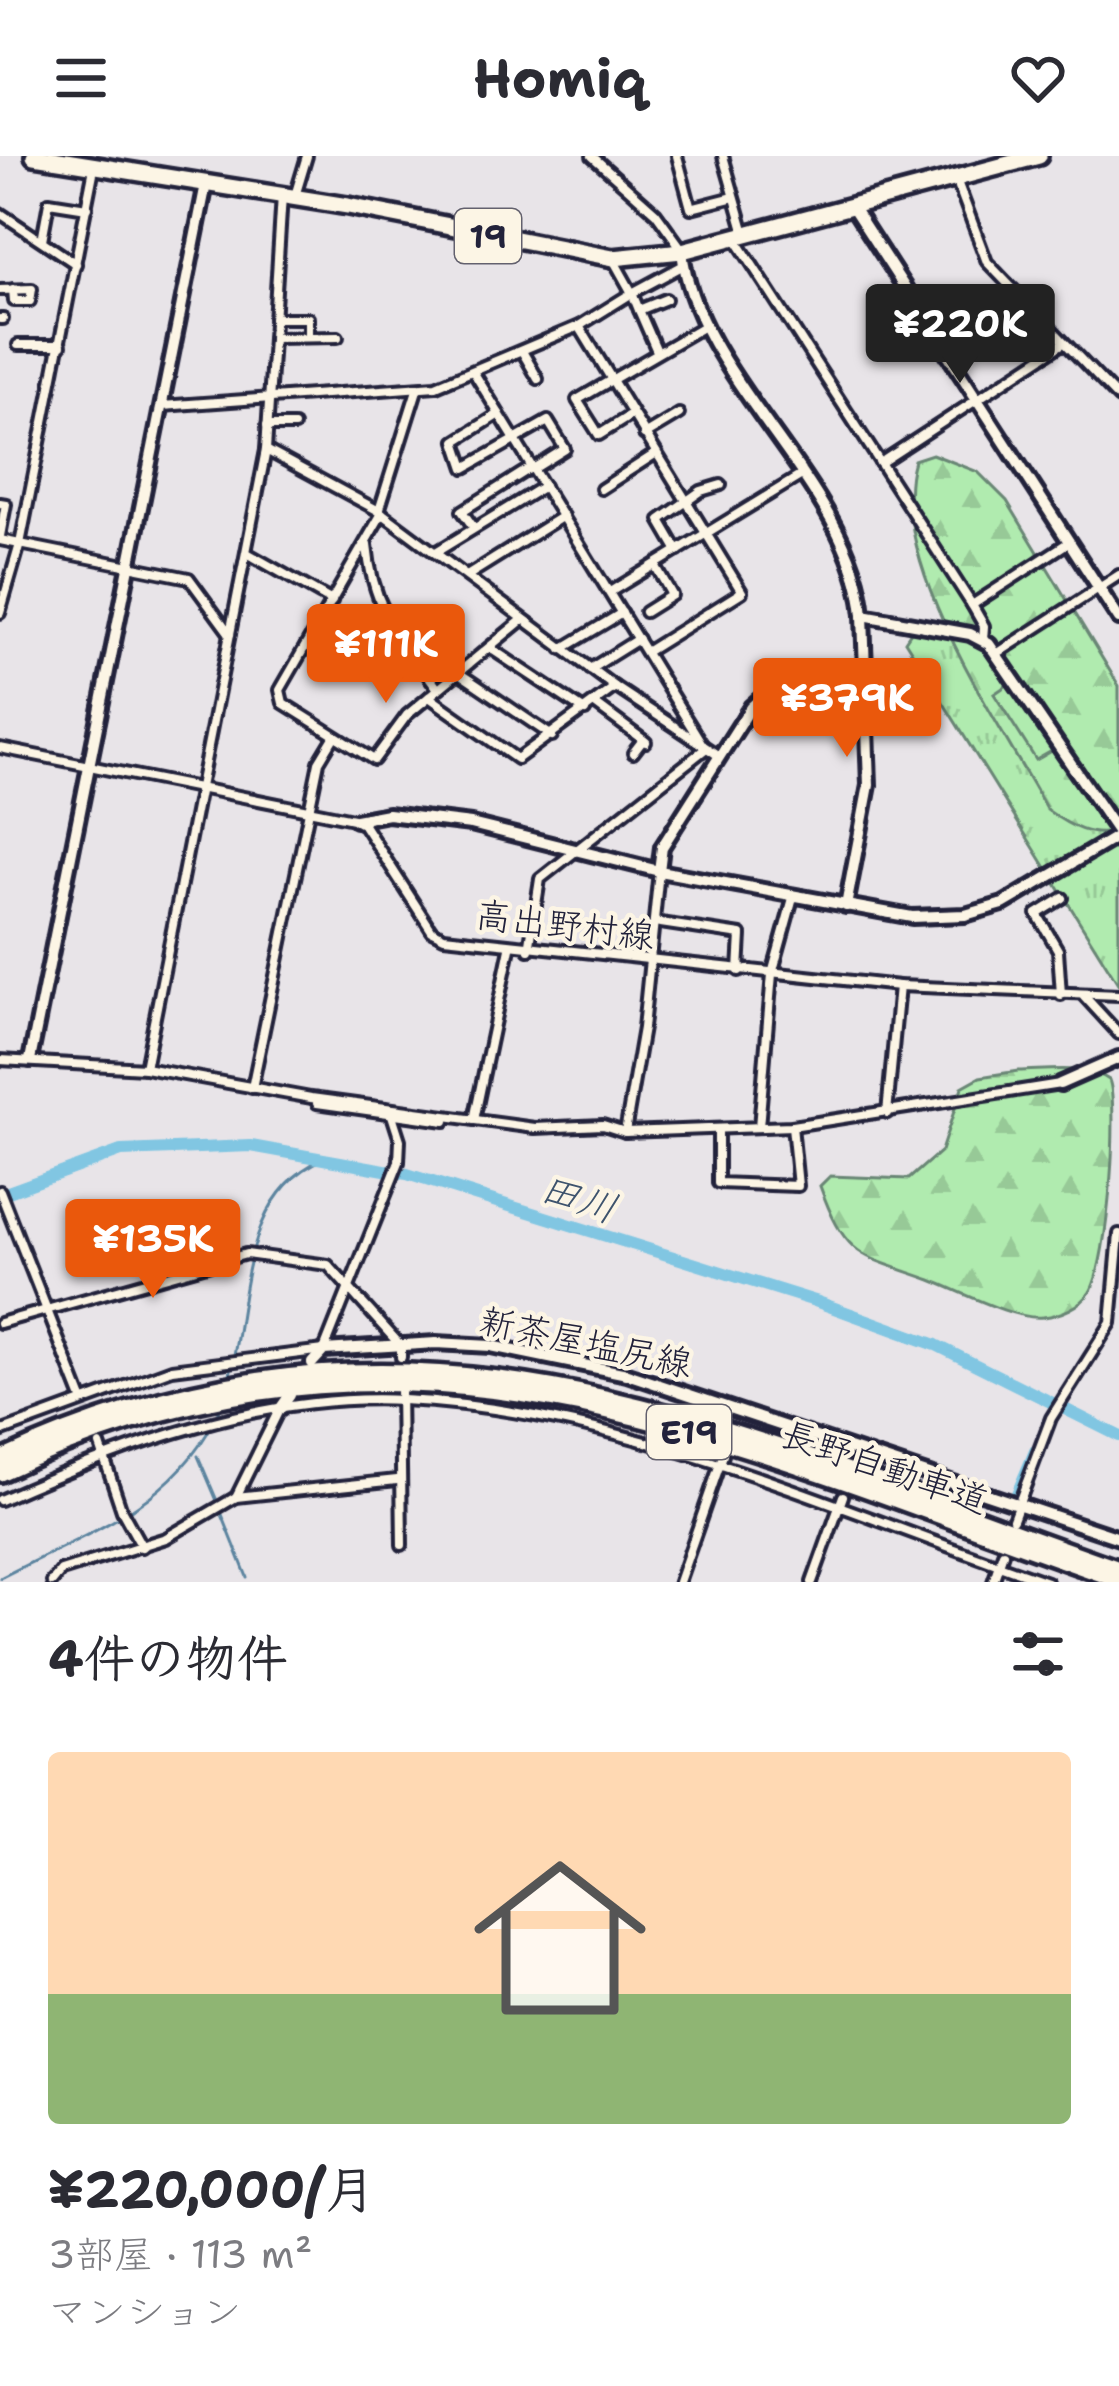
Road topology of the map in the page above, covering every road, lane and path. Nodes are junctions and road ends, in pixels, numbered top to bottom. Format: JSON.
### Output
{"nodes":[{"id":1,"x":34,"y":156,"type":"edge"},
{"id":2,"x":308,"y":156,"type":"edge"},
{"id":3,"x":592,"y":156,"type":"edge"},
{"id":4,"x":676,"y":156,"type":"edge"},
{"id":5,"x":723,"y":156,"type":"edge"},
{"id":6,"x":1039,"y":156,"type":"edge"},
{"id":7,"x":94,"y":167,"type":"junction"},
{"id":8,"x":956,"y":178,"type":"junction"},
{"id":9,"x":206,"y":184,"type":"junction"},
{"id":10,"x":289,"y":196,"type":"junction"},
{"id":11,"x":734,"y":197,"type":"junction"},
{"id":12,"x":852,"y":206,"type":"junction"},
{"id":13,"x":87,"y":208,"type":"junction"},
{"id":14,"x":0,"y":213,"type":"edge"},
{"id":15,"x":740,"y":236,"type":"junction"},
{"id":16,"x":42,"y":241,"type":"junction"},
{"id":17,"x":613,"y":258,"type":"junction"},
{"id":18,"x":683,"y":258,"type":"junction"},
{"id":19,"x":76,"y":264,"type":"junction"},
{"id":20,"x":0,"y":290,"type":"edge"},
{"id":21,"x":13,"y":290,"type":"dead end"},
{"id":22,"x":632,"y":293,"type":"junction"},
{"id":23,"x":666,"y":299,"type":"dead end"},
{"id":24,"x":639,"y":310,"type":"junction"},
{"id":25,"x":274,"y":318,"type":"junction"},
{"id":26,"x":706,"y":325,"type":"junction"},
{"id":27,"x":579,"y":326,"type":"junction"},
{"id":28,"x":338,"y":337,"type":"dead end"},
{"id":29,"x":273,"y":338,"type":"junction"},
{"id":30,"x":308,"y":338,"type":"junction"},
{"id":31,"x":1062,"y":344,"type":"junction"},
{"id":32,"x":18,"y":345,"type":"dead end"},
{"id":33,"x":61,"y":345,"type":"junction"},
{"id":34,"x":656,"y":349,"type":"junction"},
{"id":35,"x":522,"y":351,"type":"junction"},
{"id":36,"x":474,"y":373,"type":"junction"},
{"id":37,"x":538,"y":379,"type":"dead end"},
{"id":38,"x":609,"y":379,"type":"junction"},
{"id":39,"x":417,"y":390,"type":"junction"},
{"id":40,"x":269,"y":397,"type":"junction"},
{"id":41,"x":1119,"y":399,"type":"edge"},
{"id":42,"x":977,"y":400,"type":"junction"},
{"id":43,"x":162,"y":406,"type":"junction"},
{"id":44,"x":499,"y":414,"type":"junction"},
{"id":45,"x":679,"y":414,"type":"dead end"},
{"id":46,"x":631,"y":416,"type":"junction"},
{"id":47,"x":267,"y":426,"type":"junction"},
{"id":48,"x":294,"y":426,"type":"dead end"},
{"id":49,"x":644,"y":436,"type":"junction"},
{"id":50,"x":515,"y":440,"type":"junction"},
{"id":51,"x":266,"y":450,"type":"junction"},
{"id":52,"x":655,"y":454,"type":"junction"},
{"id":53,"x":880,"y":464,"type":"junction"},
{"id":54,"x":533,"y":468,"type":"junction"},
{"id":55,"x":800,"y":476,"type":"junction"},
{"id":56,"x":721,"y":485,"type":"dead end"},
{"id":57,"x":544,"y":486,"type":"junction"},
{"id":58,"x":601,"y":489,"type":"dead end"},
{"id":59,"x":684,"y":502,"type":"junction"},
{"id":60,"x":0,"y":503,"type":"edge"},
{"id":61,"x":381,"y":512,"type":"junction"},
{"id":62,"x":563,"y":516,"type":"junction"},
{"id":63,"x":474,"y":528,"type":"junction"},
{"id":64,"x":704,"y":536,"type":"junction"},
{"id":65,"x":0,"y":538,"type":"edge"},
{"id":66,"x":1069,"y":542,"type":"junction"},
{"id":67,"x":20,"y":544,"type":"junction"},
{"id":68,"x":366,"y":544,"type":"junction"},
{"id":69,"x":678,"y":551,"type":"junction"},
{"id":70,"x":436,"y":552,"type":"junction"},
{"id":71,"x":247,"y":553,"type":"junction"},
{"id":72,"x":656,"y":565,"type":"junction"},
{"id":73,"x":129,"y":566,"type":"junction"},
{"id":74,"x":1119,"y":575,"type":"edge"},
{"id":75,"x":467,"y":577,"type":"junction"},
{"id":76,"x":4,"y":583,"type":"edge"},
{"id":77,"x":1099,"y":588,"type":"junction"},
{"id":78,"x":610,"y":592,"type":"junction"},
{"id":79,"x":332,"y":601,"type":"junction"},
{"id":80,"x":972,"y":605,"type":"junction"},
{"id":81,"x":644,"y":612,"type":"dead end"},
{"id":82,"x":0,"y":613,"type":"edge"},
{"id":83,"x":622,"y":613,"type":"junction"},
{"id":84,"x":863,"y":615,"type":"junction"},
{"id":85,"x":1119,"y":619,"type":"edge"},
{"id":86,"x":522,"y":620,"type":"junction"},
{"id":87,"x":231,"y":635,"type":"junction"},
{"id":88,"x":638,"y":639,"type":"junction"},
{"id":89,"x":983,"y":640,"type":"junction"},
{"id":90,"x":490,"y":648,"type":"junction"},
{"id":91,"x":562,"y":649,"type":"junction"},
{"id":92,"x":646,"y":652,"type":"junction"},
{"id":93,"x":998,"y":653,"type":"junction"},
{"id":94,"x":590,"y":669,"type":"junction"},
{"id":95,"x":458,"y":673,"type":"junction"},
{"id":96,"x":866,"y":677,"type":"junction"},
{"id":97,"x":615,"y":687,"type":"junction"},
{"id":98,"x":438,"y":689,"type":"junction"},
{"id":99,"x":429,"y":697,"type":"junction"},
{"id":100,"x":594,"y":703,"type":"junction"},
{"id":101,"x":585,"y":711,"type":"junction"},
{"id":102,"x":552,"y":736,"type":"junction"},
{"id":103,"x":334,"y":737,"type":"junction"},
{"id":104,"x":0,"y":748,"type":"edge"},
{"id":105,"x":705,"y":749,"type":"junction"},
{"id":106,"x":634,"y":753,"type":"dead end"},
{"id":107,"x":719,"y":756,"type":"junction"},
{"id":108,"x":89,"y":764,"type":"junction"},
{"id":109,"x":200,"y":788,"type":"junction"},
{"id":110,"x":309,"y":810,"type":"junction"},
{"id":111,"x":356,"y":820,"type":"junction"},
{"id":112,"x":1119,"y":834,"type":"edge"},
{"id":113,"x":577,"y":850,"type":"junction"},
{"id":114,"x":659,"y":871,"type":"junction"},
{"id":115,"x":793,"y":898,"type":"junction"},
{"id":116,"x":1063,"y":898,"type":"dead end"},
{"id":117,"x":846,"y":906,"type":"junction"},
{"id":118,"x":654,"y":922,"type":"junction"},
{"id":119,"x":510,"y":948,"type":"junction"},
{"id":120,"x":529,"y":950,"type":"junction"},
{"id":121,"x":650,"y":963,"type":"junction"},
{"id":122,"x":739,"y":970,"type":"junction"},
{"id":123,"x":772,"y":974,"type":"junction"},
{"id":124,"x":899,"y":986,"type":"junction"},
{"id":125,"x":1061,"y":995,"type":"junction"},
{"id":126,"x":1119,"y":995,"type":"edge"},
{"id":127,"x":1084,"y":996,"type":"junction"},
{"id":128,"x":1119,"y":1034,"type":"edge"},
{"id":129,"x":1119,"y":1058,"type":"edge"},
{"id":130,"x":0,"y":1060,"type":"edge"},
{"id":131,"x":30,"y":1060,"type":"junction"},
{"id":132,"x":145,"y":1068,"type":"junction"},
{"id":133,"x":1060,"y":1084,"type":"joint"},
{"id":134,"x":252,"y":1088,"type":"junction"},
{"id":135,"x":311,"y":1098,"type":"junction"},
{"id":136,"x":887,"y":1113,"type":"junction"},
{"id":137,"x":392,"y":1115,"type":"junction"},
{"id":138,"x":474,"y":1120,"type":"junction"},
{"id":139,"x":792,"y":1126,"type":"junction"},
{"id":140,"x":759,"y":1127,"type":"junction"},
{"id":141,"x":718,"y":1130,"type":"junction"},
{"id":142,"x":625,"y":1132,"type":"junction"},
{"id":143,"x":0,"y":1191,"type":"edge"},
{"id":144,"x":1119,"y":1234,"type":"edge"},
{"id":145,"x":348,"y":1287,"type":"junction"},
{"id":146,"x":48,"y":1310,"type":"junction"},
{"id":147,"x":0,"y":1323,"type":"edge"},
{"id":148,"x":324,"y":1350,"type":"junction"},
{"id":149,"x":401,"y":1352,"type":"junction"},
{"id":150,"x":544,"y":1356,"type":"junction"},
{"id":151,"x":312,"y":1363,"type":"dead end"},
{"id":152,"x":541,"y":1373,"type":"dead end"},
{"id":153,"x":242,"y":1387,"type":"junction"},
{"id":154,"x":400,"y":1388,"type":"dead end"},
{"id":155,"x":212,"y":1393,"type":"junction"},
{"id":156,"x":290,"y":1395,"type":"dead end"},
{"id":157,"x":82,"y":1399,"type":"junction"},
{"id":158,"x":401,"y":1400,"type":"junction"},
{"id":159,"x":280,"y":1408,"type":"junction"},
{"id":160,"x":736,"y":1409,"type":"junction"},
{"id":161,"x":732,"y":1424,"type":"dead end"},
{"id":162,"x":0,"y":1432,"type":"edge"},
{"id":163,"x":102,"y":1450,"type":"junction"},
{"id":164,"x":859,"y":1450,"type":"junction"},
{"id":165,"x":0,"y":1460,"type":"edge"},
{"id":166,"x":722,"y":1461,"type":"junction"},
{"id":167,"x":853,"y":1466,"type":"dead end"},
{"id":168,"x":0,"y":1473,"type":"edge"},
{"id":169,"x":397,"y":1480,"type":"junction"},
{"id":170,"x":843,"y":1496,"type":"dead end"},
{"id":171,"x":236,"y":1497,"type":"junction"},
{"id":172,"x":0,"y":1500,"type":"edge"},
{"id":173,"x":1018,"y":1504,"type":"junction"},
{"id":174,"x":839,"y":1508,"type":"junction"},
{"id":175,"x":1013,"y":1519,"type":"dead end"},
{"id":176,"x":1119,"y":1538,"type":"edge"},
{"id":177,"x":402,"y":1545,"type":"dead end"},
{"id":178,"x":142,"y":1547,"type":"junction"},
{"id":179,"x":1003,"y":1553,"type":"dead end"},
{"id":180,"x":999,"y":1566,"type":"junction"},
{"id":181,"x":1119,"y":1569,"type":"edge"},
{"id":182,"x":1119,"y":1580,"type":"edge"},
{"id":183,"x":52,"y":1582,"type":"edge"},
{"id":184,"x":679,"y":1582,"type":"edge"},
{"id":185,"x":812,"y":1582,"type":"edge"},
{"id":186,"x":993,"y":1582,"type":"edge"},
{"id":187,"x":1047,"y":1582,"type":"edge"}],
"edges":[{"from":1,"to":7,"type":"highway","number":"19"},
{"from":2,"to":10,"type":"street"},
{"from":3,"to":18,"type":"street"},
{"from":4,"to":11,"type":"street"},
{"from":5,"to":11,"type":"street"},
{"from":6,"to":8,"type":"highway","number":"19"},
{"from":7,"to":9,"type":"highway","number":"19"},
{"from":7,"to":13,"type":"street"},
{"from":8,"to":12,"type":"highway","number":"19"},
{"from":8,"to":31,"type":"street"},
{"from":9,"to":10,"type":"highway","number":"19"},
{"from":9,"to":43,"type":"street"},
{"from":10,"to":17,"type":"highway","number":"19"},
{"from":10,"to":25,"type":"street"},
{"from":11,"to":15,"type":"street"},
{"from":12,"to":15,"type":"highway","number":"19"},
{"from":12,"to":42,"type":"street"},
{"from":13,"to":16,"type":"street"},
{"from":13,"to":19,"type":"street"},
{"from":14,"to":16,"type":"street"},
{"from":15,"to":18,"type":"highway","number":"19"},
{"from":15,"to":53,"type":"street"},
{"from":16,"to":19,"type":"street"},
{"from":17,"to":18,"type":"highway","number":"19"},
{"from":17,"to":22,"type":"street"},
{"from":18,"to":22,"type":"street"},
{"from":18,"to":26,"type":"street"},
{"from":19,"to":33,"type":"street"},
{"from":20,"to":21,"type":"street"},
{"from":22,"to":24,"type":"street"},
{"from":22,"to":27,"type":"street"},
{"from":23,"to":24,"type":"street"},
{"from":24,"to":34,"type":"street"},
{"from":25,"to":29,"type":"street"},
{"from":25,"to":30,"type":"street"},
{"from":26,"to":34,"type":"street"},
{"from":26,"to":55,"type":"street"},
{"from":27,"to":35,"type":"street"},
{"from":27,"to":38,"type":"street"},
{"from":28,"to":30,"type":"street"},
{"from":29,"to":30,"type":"street"},
{"from":29,"to":40,"type":"street"},
{"from":31,"to":41,"type":"street"},
{"from":31,"to":42,"type":"street"},
{"from":32,"to":33,"type":"street"},
{"from":33,"to":67,"type":"street"},
{"from":34,"to":38,"type":"street"},
{"from":35,"to":36,"type":"street"},
{"from":35,"to":37,"type":"street"},
{"from":36,"to":39,"type":"street"},
{"from":36,"to":44,"type":"street"},
{"from":38,"to":46,"type":"street"},
{"from":38,"to":46,"type":"street"},
{"from":39,"to":40,"type":"street"},
{"from":39,"to":61,"type":"street"},
{"from":40,"to":43,"type":"street"},
{"from":40,"to":47,"type":"street"},
{"from":42,"to":53,"type":"street"},
{"from":42,"to":66,"type":"street"},
{"from":43,"to":73,"type":"street"},
{"from":44,"to":50,"type":"street"},
{"from":44,"to":50,"type":"street"},
{"from":45,"to":49,"type":"street"},
{"from":46,"to":49,"type":"street"},
{"from":47,"to":48,"type":"street"},
{"from":47,"to":51,"type":"street"},
{"from":49,"to":52,"type":"street"},
{"from":50,"to":54,"type":"street"},
{"from":50,"to":54,"type":"street"},
{"from":51,"to":61,"type":"street"},
{"from":51,"to":71,"type":"street"},
{"from":52,"to":58,"type":"street"},
{"from":52,"to":59,"type":"street"},
{"from":53,"to":80,"type":"street"},
{"from":54,"to":57,"type":"street"},
{"from":54,"to":63,"type":"street"},
{"from":55,"to":64,"type":"street"},
{"from":55,"to":84,"type":"street"},
{"from":56,"to":59,"type":"street"},
{"from":57,"to":62,"type":"street"},
{"from":57,"to":63,"type":"street"},
{"from":59,"to":64,"type":"street"},
{"from":59,"to":69,"type":"street"},
{"from":60,"to":65,"type":"street"},
{"from":61,"to":68,"type":"street"},
{"from":61,"to":70,"type":"street"},
{"from":62,"to":75,"type":"street"},
{"from":62,"to":78,"type":"street"},
{"from":63,"to":70,"type":"street"},
{"from":64,"to":69,"type":"street"},
{"from":64,"to":92,"type":"street"},
{"from":65,"to":67,"type":"street"},
{"from":66,"to":77,"type":"street"},
{"from":66,"to":80,"type":"street"},
{"from":67,"to":73,"type":"street"},
{"from":67,"to":76,"type":"street"},
{"from":68,"to":79,"type":"street"},
{"from":68,"to":98,"type":"street"},
{"from":69,"to":72,"type":"street"},
{"from":70,"to":75,"type":"street"},
{"from":71,"to":79,"type":"street"},
{"from":71,"to":87,"type":"street"},
{"from":72,"to":78,"type":"street"},
{"from":72,"to":81,"type":"street"},
{"from":73,"to":87,"type":"street"},
{"from":73,"to":108,"type":"street"},
{"from":74,"to":77,"type":"street"},
{"from":75,"to":86,"type":"street"},
{"from":76,"to":82,"type":"street"},
{"from":77,"to":85,"type":"street"},
{"from":77,"to":93,"type":"street"},
{"from":78,"to":83,"type":"street"},
{"from":79,"to":103,"type":"street"},
{"from":80,"to":89,"type":"street"},
{"from":83,"to":88,"type":"street"},
{"from":83,"to":91,"type":"street"},
{"from":84,"to":89,"type":"street"},
{"from":84,"to":96,"type":"street"},
{"from":86,"to":90,"type":"street"},
{"from":86,"to":91,"type":"street"},
{"from":87,"to":109,"type":"street"},
{"from":88,"to":92,"type":"street"},
{"from":88,"to":94,"type":"street"},
{"from":89,"to":93,"type":"street"},
{"from":90,"to":95,"type":"street"},
{"from":90,"to":101,"type":"street"},
{"from":91,"to":94,"type":"street"},
{"from":92,"to":105,"type":"street"},
{"from":93,"to":112,"type":"street"},
{"from":94,"to":97,"type":"street"},
{"from":95,"to":98,"type":"street"},
{"from":95,"to":102,"type":"street"},
{"from":96,"to":107,"type":"street"},
{"from":96,"to":117,"type":"street"},
{"from":97,"to":100,"type":"street"},
{"from":97,"to":105,"type":"street"},
{"from":98,"to":99,"type":"street"},
{"from":99,"to":102,"type":"street"},
{"from":99,"to":103,"type":"street"},
{"from":100,"to":101,"type":"street"},
{"from":100,"to":106,"type":"street"},
{"from":101,"to":102,"type":"street"},
{"from":103,"to":110,"type":"street"},
{"from":104,"to":108,"type":"street"},
{"from":105,"to":107,"type":"street"},
{"from":105,"to":113,"type":"street"},
{"from":107,"to":114,"type":"street"},
{"from":108,"to":109,"type":"street"},
{"from":108,"to":131,"type":"street"},
{"from":109,"to":110,"type":"street"},
{"from":109,"to":132,"type":"street"},
{"from":110,"to":111,"type":"street"},
{"from":110,"to":134,"type":"street"},
{"from":111,"to":113,"type":"street"},
{"from":111,"to":119,"type":"street","name":"高出野村線"},
{"from":112,"to":117,"type":"street"},
{"from":113,"to":114,"type":"street"},
{"from":113,"to":120,"type":"street"},
{"from":114,"to":115,"type":"street"},
{"from":114,"to":118,"type":"street"},
{"from":115,"to":117,"type":"street"},
{"from":115,"to":123,"type":"street"},
{"from":116,"to":125,"type":"street"},
{"from":118,"to":121,"type":"street"},
{"from":118,"to":122,"type":"street"},
{"from":119,"to":120,"type":"street","name":"高出野村線"},
{"from":119,"to":138,"type":"street"},
{"from":120,"to":121,"type":"street","name":"高出野村線"},
{"from":121,"to":122,"type":"street","name":"高出野村線"},
{"from":121,"to":142,"type":"street"},
{"from":122,"to":123,"type":"street","name":"高出野村線"},
{"from":123,"to":124,"type":"street","name":"高出野村線"},
{"from":123,"to":140,"type":"street"},
{"from":124,"to":125,"type":"street","name":"高出野村線"},
{"from":124,"to":136,"type":"street"},
{"from":125,"to":127,"type":"street","name":"高出野村線"},
{"from":126,"to":127,"type":"street","name":"高出野村線"},
{"from":127,"to":128,"type":"street"},
{"from":129,"to":133,"type":"street"},
{"from":130,"to":131,"type":"street"},
{"from":131,"to":132,"type":"street"},
{"from":132,"to":134,"type":"street"},
{"from":133,"to":136,"type":"street"},
{"from":134,"to":135,"type":"street"},
{"from":135,"to":137,"type":"street"},
{"from":135,"to":138,"type":"street"},
{"from":136,"to":139,"type":"street"},
{"from":137,"to":138,"type":"street"},
{"from":137,"to":145,"type":"street"},
{"from":138,"to":142,"type":"street"},
{"from":139,"to":140,"type":"street"},
{"from":139,"to":141,"type":"street"},
{"from":140,"to":141,"type":"street"},
{"from":141,"to":142,"type":"street"},
{"from":143,"to":146,"type":"street"},
{"from":144,"to":173,"type":"street"},
{"from":145,"to":146,"type":"street"},
{"from":145,"to":148,"type":"street"},
{"from":145,"to":149,"type":"street"},
{"from":146,"to":147,"type":"street"},
{"from":146,"to":157,"type":"street"},
{"from":148,"to":149,"type":"street","name":"新茶屋塩尻線"},
{"from":148,"to":151,"type":"street"},
{"from":148,"to":157,"type":"street"},
{"from":149,"to":150,"type":"street","name":"新茶屋塩尻線"},
{"from":150,"to":152,"type":"street"},
{"from":150,"to":160,"type":"street","name":"新茶屋塩尻線"},
{"from":153,"to":155,"type":"highway","name":"長野自動車道","number":"E19"},
{"from":153,"to":181,"type":"highway","name":"長野自動車道","number":"E19"},
{"from":153,"to":182,"type":"highway","name":"長野自動車道","number":"E19"},
{"from":154,"to":158,"type":"street"},
{"from":155,"to":165,"type":"highway","name":"長野自動車道","number":"E19"},
{"from":155,"to":168,"type":"highway","name":"長野自動車道","number":"E19"},
{"from":156,"to":159,"type":"street"},
{"from":157,"to":162,"type":"street"},
{"from":158,"to":159,"type":"street"},
{"from":158,"to":166,"type":"street"},
{"from":158,"to":169,"type":"street"},
{"from":159,"to":163,"type":"street"},
{"from":159,"to":171,"type":"street"},
{"from":160,"to":161,"type":"street"},
{"from":160,"to":164,"type":"street","name":"新茶屋塩尻線"},
{"from":163,"to":172,"type":"street"},
{"from":163,"to":178,"type":"street"},
{"from":164,"to":167,"type":"street"},
{"from":164,"to":173,"type":"street","name":"新茶屋塩尻線"},
{"from":166,"to":174,"type":"street"},
{"from":166,"to":184,"type":"street"},
{"from":169,"to":171,"type":"street"},
{"from":169,"to":177,"type":"street"},
{"from":170,"to":174,"type":"street"},
{"from":171,"to":178,"type":"street"},
{"from":173,"to":175,"type":"street"},
{"from":173,"to":176,"type":"street","name":"新茶屋塩尻線"},
{"from":174,"to":180,"type":"street"},
{"from":174,"to":185,"type":"street"},
{"from":178,"to":183,"type":"street"},
{"from":179,"to":180,"type":"street"},
{"from":180,"to":186,"type":"street"},
{"from":180,"to":187,"type":"street"}]}
